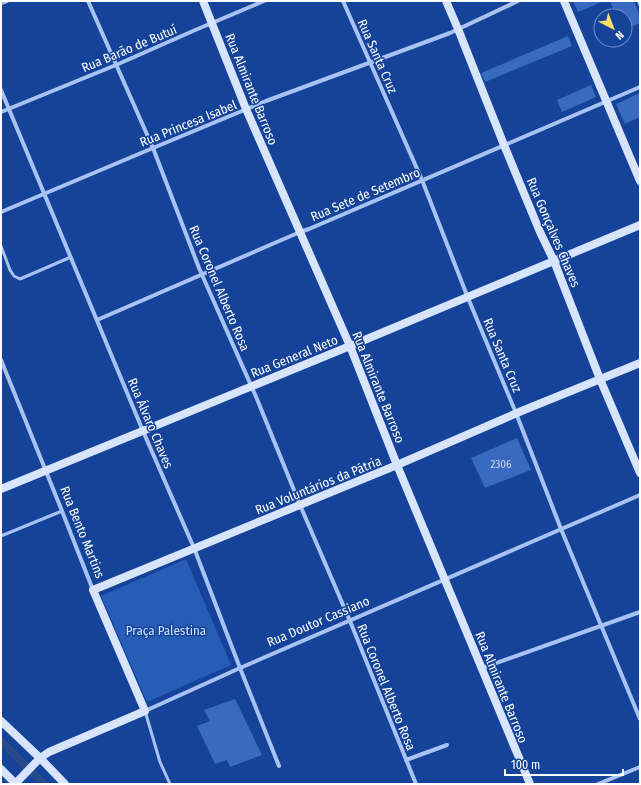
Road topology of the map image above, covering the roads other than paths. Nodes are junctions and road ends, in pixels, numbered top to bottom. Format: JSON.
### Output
{"nodes":[{"id":1,"x":6,"y":1,"type":"edge"},
{"id":2,"x":88,"y":1,"type":"edge"},
{"id":3,"x":202,"y":1,"type":"edge"},
{"id":4,"x":264,"y":1,"type":"edge"},
{"id":5,"x":342,"y":1,"type":"edge"},
{"id":6,"x":446,"y":1,"type":"edge"},
{"id":7,"x":518,"y":1,"type":"edge"},
{"id":8,"x":564,"y":1,"type":"edge"},
{"id":9,"x":1,"y":3,"type":"edge"},
{"id":10,"x":212,"y":23,"type":"junction"},
{"id":11,"x":458,"y":29,"type":"junction"},
{"id":12,"x":369,"y":62,"type":"junction"},
{"id":13,"x":116,"y":65,"type":"junction"},
{"id":14,"x":640,"y":87,"type":"edge"},
{"id":15,"x":1,"y":90,"type":"edge"},
{"id":16,"x":606,"y":102,"type":"junction"},
{"id":17,"x":9,"y":109,"type":"junction"},
{"id":18,"x":246,"y":110,"type":"junction"},
{"id":19,"x":1,"y":112,"type":"edge"},
{"id":20,"x":504,"y":145,"type":"junction"},
{"id":21,"x":153,"y":148,"type":"junction"},
{"id":22,"x":422,"y":180,"type":"junction"},
{"id":23,"x":640,"y":181,"type":"edge"},
{"id":24,"x":44,"y":194,"type":"junction"},
{"id":25,"x":1,"y":212,"type":"edge"},
{"id":26,"x":640,"y":225,"type":"edge"},
{"id":27,"x":300,"y":232,"type":"junction"},
{"id":28,"x":1,"y":246,"type":"edge"},
{"id":29,"x":71,"y":257,"type":"junction"},
{"id":30,"x":554,"y":261,"type":"junction"},
{"id":31,"x":202,"y":275,"type":"junction"},
{"id":32,"x":468,"y":298,"type":"junction"},
{"id":33,"x":97,"y":320,"type":"junction"},
{"id":34,"x":350,"y":346,"type":"junction"},
{"id":35,"x":1,"y":360,"type":"edge"},
{"id":36,"x":640,"y":363,"type":"edge"},
{"id":37,"x":600,"y":379,"type":"junction"},
{"id":38,"x":251,"y":387,"type":"junction"},
{"id":39,"x":516,"y":413,"type":"junction"},
{"id":40,"x":143,"y":431,"type":"junction"},
{"id":41,"x":397,"y":465,"type":"junction"},
{"id":42,"x":46,"y":471,"type":"junction"},
{"id":43,"x":640,"y":473,"type":"edge"},
{"id":44,"x":1,"y":489,"type":"edge"},
{"id":45,"x":640,"y":495,"type":"edge"},
{"id":46,"x":300,"y":505,"type":"junction"},
{"id":47,"x":62,"y":511,"type":"junction"},
{"id":48,"x":561,"y":529,"type":"junction"},
{"id":49,"x":1,"y":536,"type":"edge"},
{"id":50,"x":194,"y":548,"type":"junction"},
{"id":51,"x":446,"y":579,"type":"junction"},
{"id":52,"x":93,"y":590,"type":"junction"},
{"id":53,"x":640,"y":612,"type":"edge"},
{"id":54,"x":350,"y":621,"type":"junction"},
{"id":55,"x":601,"y":626,"type":"junction"},
{"id":56,"x":240,"y":668,"type":"junction"},
{"id":57,"x":482,"y":669,"type":"junction"},
{"id":58,"x":145,"y":711,"type":"junction"},
{"id":59,"x":640,"y":719,"type":"edge"},
{"id":60,"x":1,"y":720,"type":"edge"},
{"id":61,"x":447,"y":745,"type":"dead end"},
{"id":62,"x":406,"y":760,"type":"junction"},
{"id":63,"x":38,"y":761,"type":"junction"},
{"id":64,"x":279,"y":766,"type":"dead end"},
{"id":65,"x":640,"y":767,"type":"edge"},
{"id":66,"x":1,"y":769,"type":"edge"},
{"id":67,"x":16,"y":784,"type":"edge"},
{"id":68,"x":64,"y":784,"type":"edge"},
{"id":69,"x":170,"y":784,"type":"edge"},
{"id":70,"x":416,"y":784,"type":"edge"},
{"id":71,"x":530,"y":784,"type":"edge"},
{"id":72,"x":598,"y":784,"type":"edge"}],
"edges":[{"from":1,"to":9,"type":"street"},
{"from":2,"to":13,"type":"street","name":"Rua Coronel Alberto Rosa"},
{"from":3,"to":10,"type":"street","name":"Rua Almirante Barroso"},
{"from":4,"to":10,"type":"street","name":"Rua Barão de Butuí"},
{"from":5,"to":12,"type":"street","name":"Rua Santa Cruz"},
{"from":6,"to":11,"type":"street","name":"Rua Gonçalves Chaves"},
{"from":7,"to":11,"type":"street","name":"Rua Princesa Isabel"},
{"from":8,"to":16,"type":"street"},
{"from":10,"to":13,"type":"street","name":"Rua Barão de Butuí"},
{"from":10,"to":18,"type":"street","name":"Rua Almirante Barroso"},
{"from":11,"to":12,"type":"street","name":"Rua Princesa Isabel"},
{"from":11,"to":20,"type":"street","name":"Rua Gonçalves Chaves"},
{"from":12,"to":18,"type":"street","name":"Rua Princesa Isabel"},
{"from":12,"to":22,"type":"street","name":"Rua Santa Cruz"},
{"from":13,"to":17,"type":"street","name":"Rua Barão de Butuí"},
{"from":13,"to":21,"type":"street","name":"Rua Coronel Alberto Rosa"},
{"from":14,"to":16,"type":"street","name":"Rua Sete de Setembro"},
{"from":15,"to":17,"type":"street","name":"Rua Álvaro Chaves"},
{"from":16,"to":20,"type":"street","name":"Rua Sete de Setembro"},
{"from":16,"to":23,"type":"street"},
{"from":17,"to":19,"type":"street","name":"Rua Barão de Butuí"},
{"from":17,"to":24,"type":"street","name":"Rua Álvaro Chaves"},
{"from":18,"to":21,"type":"street","name":"Rua Princesa Isabel"},
{"from":18,"to":27,"type":"street","name":"Rua Almirante Barroso"},
{"from":20,"to":22,"type":"street","name":"Rua Sete de Setembro"},
{"from":20,"to":30,"type":"street","name":"Rua Gonçalves Chaves"},
{"from":21,"to":24,"type":"street","name":"Rua Princesa Isabel"},
{"from":21,"to":31,"type":"street","name":"Rua Coronel Alberto Rosa"},
{"from":22,"to":27,"type":"street","name":"Rua Sete de Setembro"},
{"from":22,"to":32,"type":"street","name":"Rua Santa Cruz"},
{"from":24,"to":25,"type":"street","name":"Rua Princesa Isabel"},
{"from":24,"to":29,"type":"street","name":"Rua Álvaro Chaves"},
{"from":26,"to":30,"type":"street","name":"Rua General Neto"},
{"from":27,"to":31,"type":"street","name":"Rua Sete de Setembro"},
{"from":27,"to":34,"type":"street","name":"Rua Almirante Barroso"},
{"from":28,"to":29,"type":"lane"},
{"from":29,"to":33,"type":"street","name":"Rua Álvaro Chaves"},
{"from":30,"to":32,"type":"street","name":"Rua General Neto"},
{"from":30,"to":37,"type":"street","name":"Rua Gonçalves Chaves"},
{"from":31,"to":33,"type":"street","name":"Rua Sete de Setembro"},
{"from":31,"to":38,"type":"street","name":"Rua Coronel Alberto Rosa"},
{"from":32,"to":34,"type":"street","name":"Rua General Neto"},
{"from":32,"to":39,"type":"street","name":"Rua Santa Cruz"},
{"from":33,"to":40,"type":"street","name":"Rua Álvaro Chaves"},
{"from":34,"to":38,"type":"street","name":"Rua General Neto"},
{"from":34,"to":41,"type":"street","name":"Rua Almirante Barroso"},
{"from":35,"to":42,"type":"street","name":"Rua Bento Martins"},
{"from":36,"to":37,"type":"street","name":"Rua Voluntários da Pátria"},
{"from":37,"to":39,"type":"street","name":"Rua Voluntários da Pátria"},
{"from":37,"to":43,"type":"street","name":"Rua Gonçalves Chaves"},
{"from":38,"to":40,"type":"street","name":"Rua General Neto"},
{"from":38,"to":46,"type":"street","name":"Rua Coronel Alberto Rosa"},
{"from":39,"to":41,"type":"street","name":"Rua Voluntários da Pátria"},
{"from":39,"to":48,"type":"street","name":"Rua Santa Cruz"},
{"from":40,"to":42,"type":"street","name":"Rua General Neto"},
{"from":40,"to":50,"type":"street","name":"Rua Álvaro Chaves"},
{"from":41,"to":46,"type":"street","name":"Rua Voluntários da Pátria"},
{"from":41,"to":51,"type":"street","name":"Rua Almirante Barroso"},
{"from":42,"to":44,"type":"street","name":"Rua General Neto"},
{"from":42,"to":47,"type":"street","name":"Rua Bento Martins"},
{"from":45,"to":48,"type":"street","name":"Rua Doutor Cassiano"},
{"from":46,"to":50,"type":"street","name":"Rua Voluntários da Pátria"},
{"from":46,"to":54,"type":"street","name":"Rua Coronel Alberto Rosa"},
{"from":47,"to":49,"type":"lane"},
{"from":47,"to":52,"type":"street","name":"Rua Bento Martins"},
{"from":48,"to":51,"type":"street","name":"Rua Doutor Cassiano"},
{"from":48,"to":55,"type":"street","name":"Rua Santa Cruz"},
{"from":50,"to":52,"type":"street","name":"Rua Voluntários da Pátria"},
{"from":50,"to":56,"type":"street","name":"Rua Álvaro Chaves"},
{"from":51,"to":54,"type":"street","name":"Rua Doutor Cassiano"},
{"from":51,"to":57,"type":"street","name":"Rua Almirante Barroso"},
{"from":52,"to":58,"type":"street","name":"Rua Bento Martins"},
{"from":53,"to":55,"type":"street"},
{"from":54,"to":56,"type":"street","name":"Rua Doutor Cassiano"},
{"from":54,"to":62,"type":"street","name":"Rua Coronel Alberto Rosa"},
{"from":55,"to":57,"type":"street"},
{"from":55,"to":59,"type":"street","name":"Rua Santa Cruz"},
{"from":56,"to":58,"type":"street","name":"Rua Doutor Cassiano"},
{"from":56,"to":64,"type":"street","name":"Rua Álvaro Chaves"},
{"from":57,"to":71,"type":"street","name":"Rua Almirante Barroso"},
{"from":58,"to":63,"type":"street","name":"Rua Doutor Cassiano"},
{"from":58,"to":69,"type":"lane"},
{"from":60,"to":63,"type":"street"},
{"from":61,"to":62,"type":"street"},
{"from":62,"to":70,"type":"street","name":"Rua Coronel Alberto Rosa"},
{"from":63,"to":67,"type":"street","name":"Rua Doutor Cassiano"},
{"from":63,"to":68,"type":"street"},
{"from":65,"to":72,"type":"street"},
{"from":66,"to":67,"type":"street"}]}
